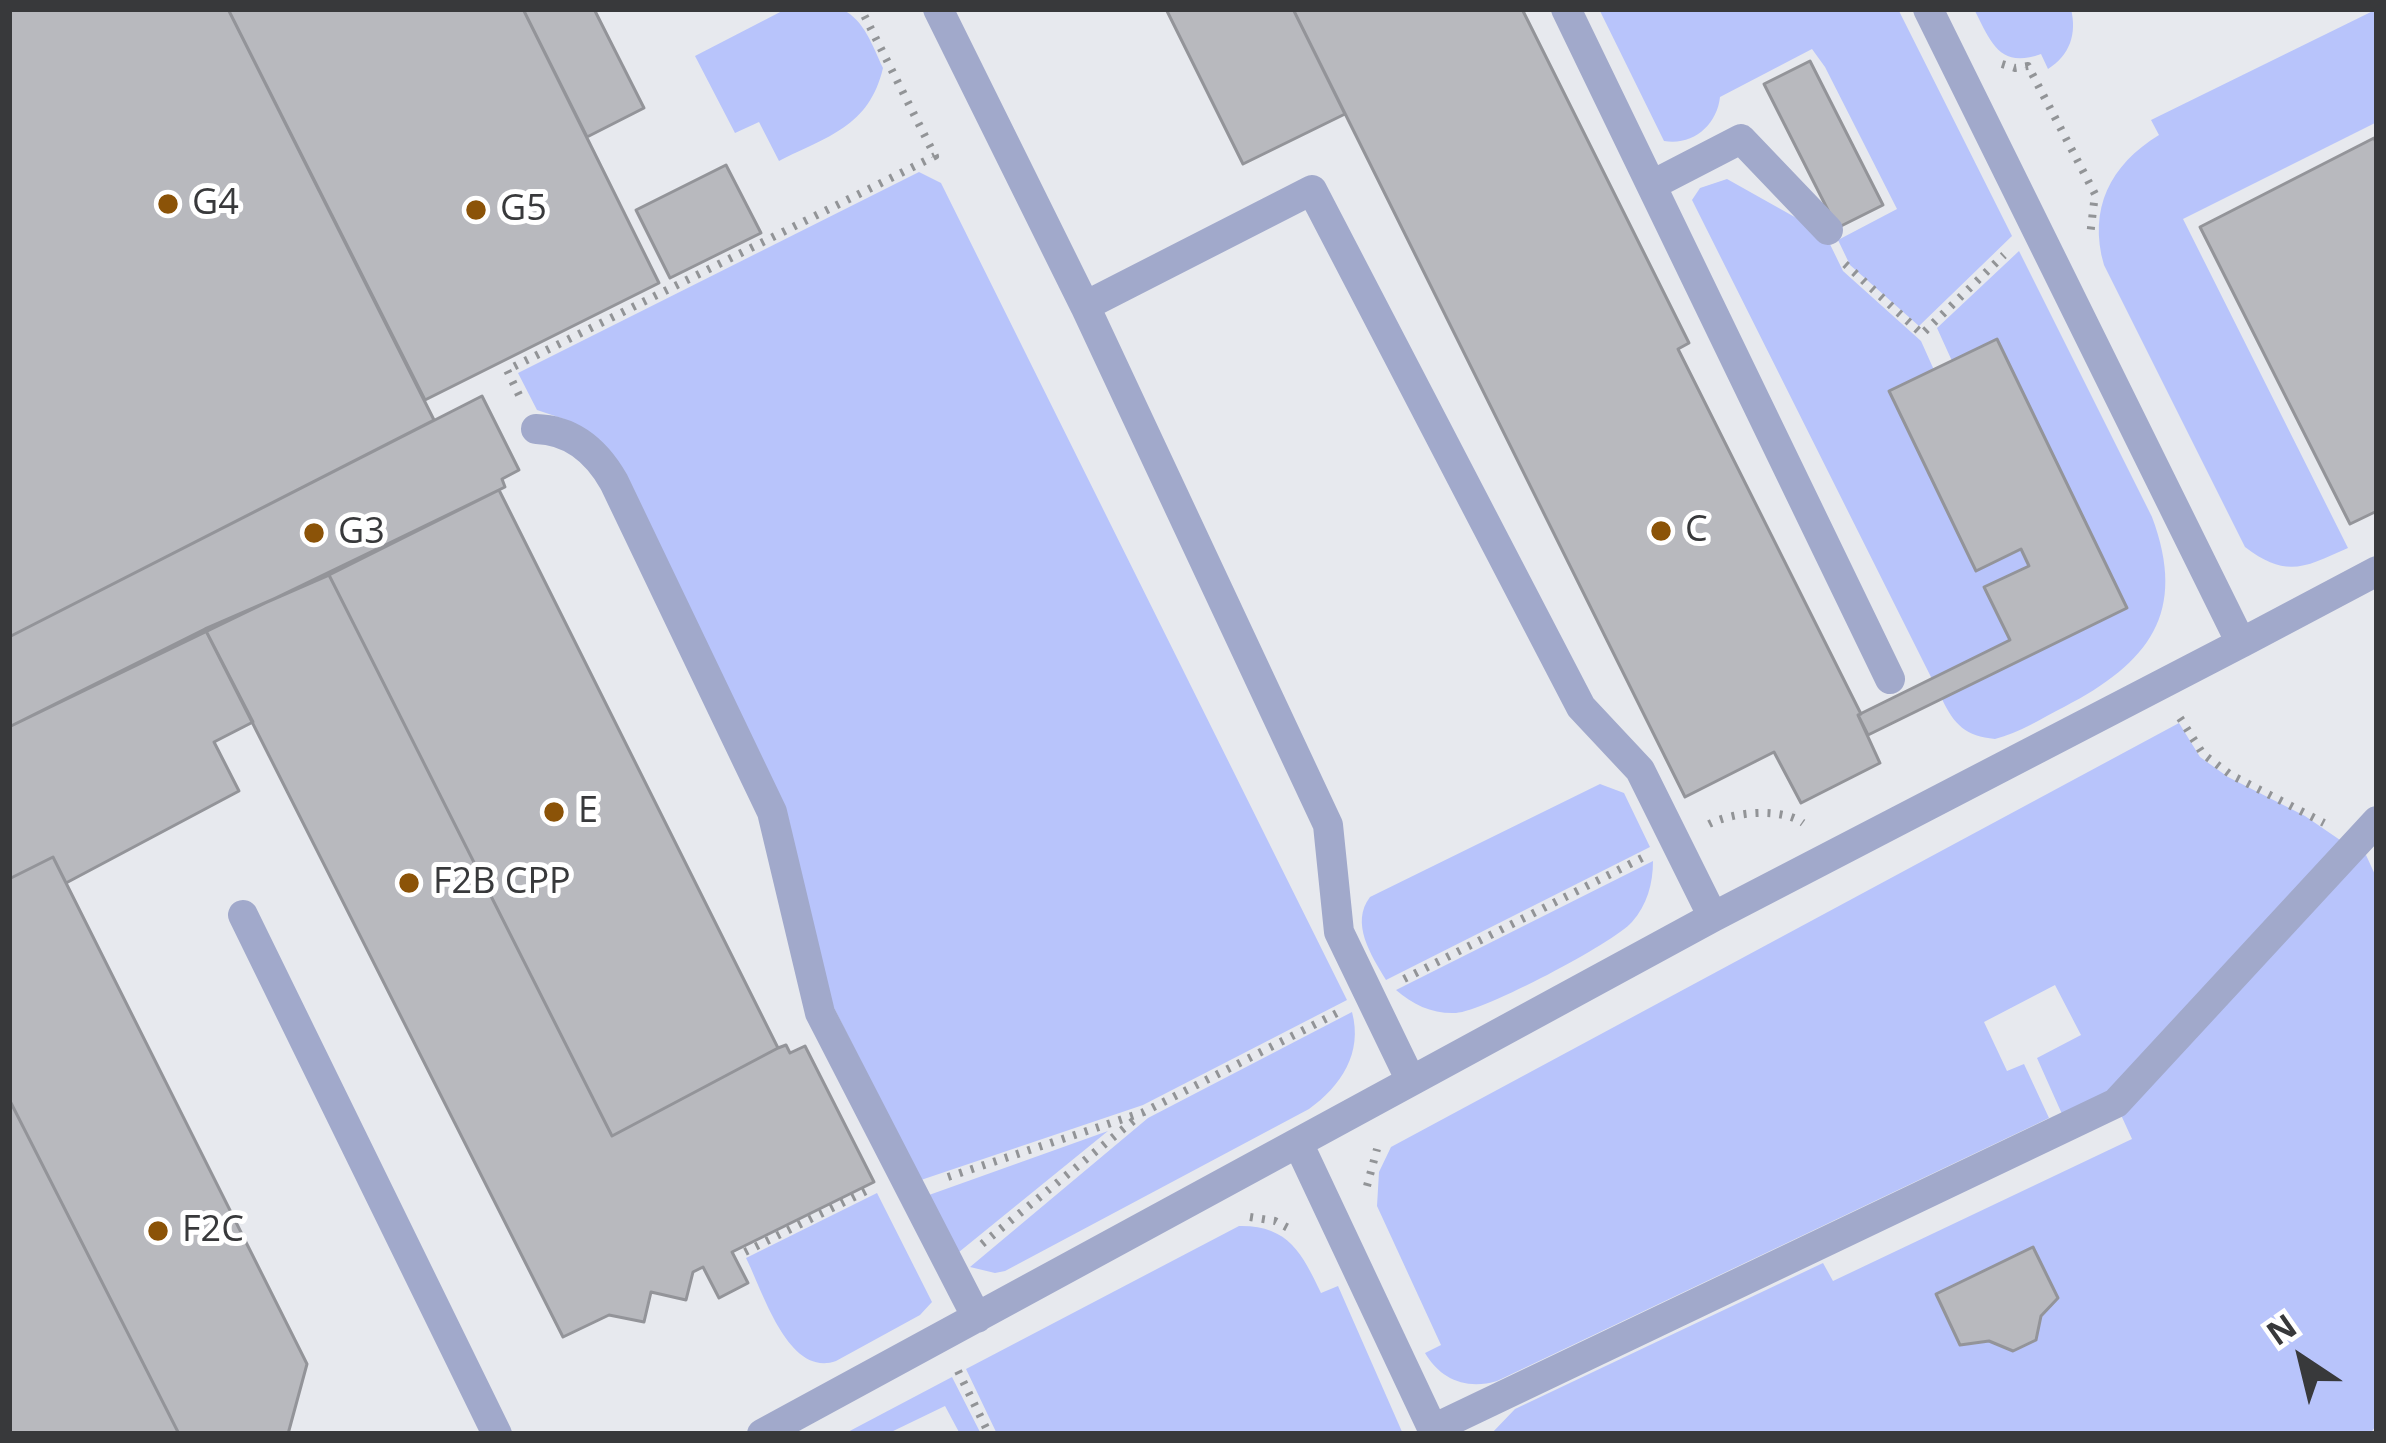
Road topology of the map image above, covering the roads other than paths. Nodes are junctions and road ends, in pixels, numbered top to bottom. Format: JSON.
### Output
{"nodes":[{"id":1,"x":938,"y":9,"type":"edge"},
{"id":2,"x":1566,"y":9,"type":"edge"},
{"id":3,"x":1928,"y":9,"type":"edge"},
{"id":4,"x":1652,"y":185,"type":"junction"},
{"id":5,"x":1828,"y":230,"type":"road end"},
{"id":6,"x":1084,"y":306,"type":"junction"},
{"id":7,"x":536,"y":429,"type":"road end"},
{"id":8,"x":2377,"y":571,"type":"edge"},
{"id":9,"x":2241,"y":643,"type":"junction"},
{"id":10,"x":1890,"y":679,"type":"dead end"},
{"id":11,"x":2366,"y":832,"type":"edge"},
{"id":12,"x":243,"y":914,"type":"dead end"},
{"id":13,"x":1713,"y":917,"type":"junction"},
{"id":14,"x":1411,"y":1082,"type":"junction"},
{"id":15,"x":1299,"y":1144,"type":"junction"},
{"id":16,"x":977,"y":1318,"type":"junction"},
{"id":17,"x":1434,"y":1432,"type":"edge"},
{"id":18,"x":497,"y":1434,"type":"edge"},
{"id":19,"x":762,"y":1434,"type":"edge"}],
"edges":[{"from":1,"to":6,"type":"lane"},
{"from":2,"to":4,"type":"lane"},
{"from":3,"to":9,"type":"lane"},
{"from":4,"to":5,"type":"lane"},
{"from":4,"to":10,"type":"lane"},
{"from":6,"to":13,"type":"lane"},
{"from":6,"to":14,"type":"lane"},
{"from":7,"to":16,"type":"lane"},
{"from":8,"to":9,"type":"lane"},
{"from":9,"to":13,"type":"lane"},
{"from":11,"to":17,"type":"lane"},
{"from":12,"to":18,"type":"lane"},
{"from":13,"to":14,"type":"lane"},
{"from":14,"to":15,"type":"lane"},
{"from":15,"to":16,"type":"lane"},
{"from":15,"to":17,"type":"lane"},
{"from":16,"to":19,"type":"lane"}]}
